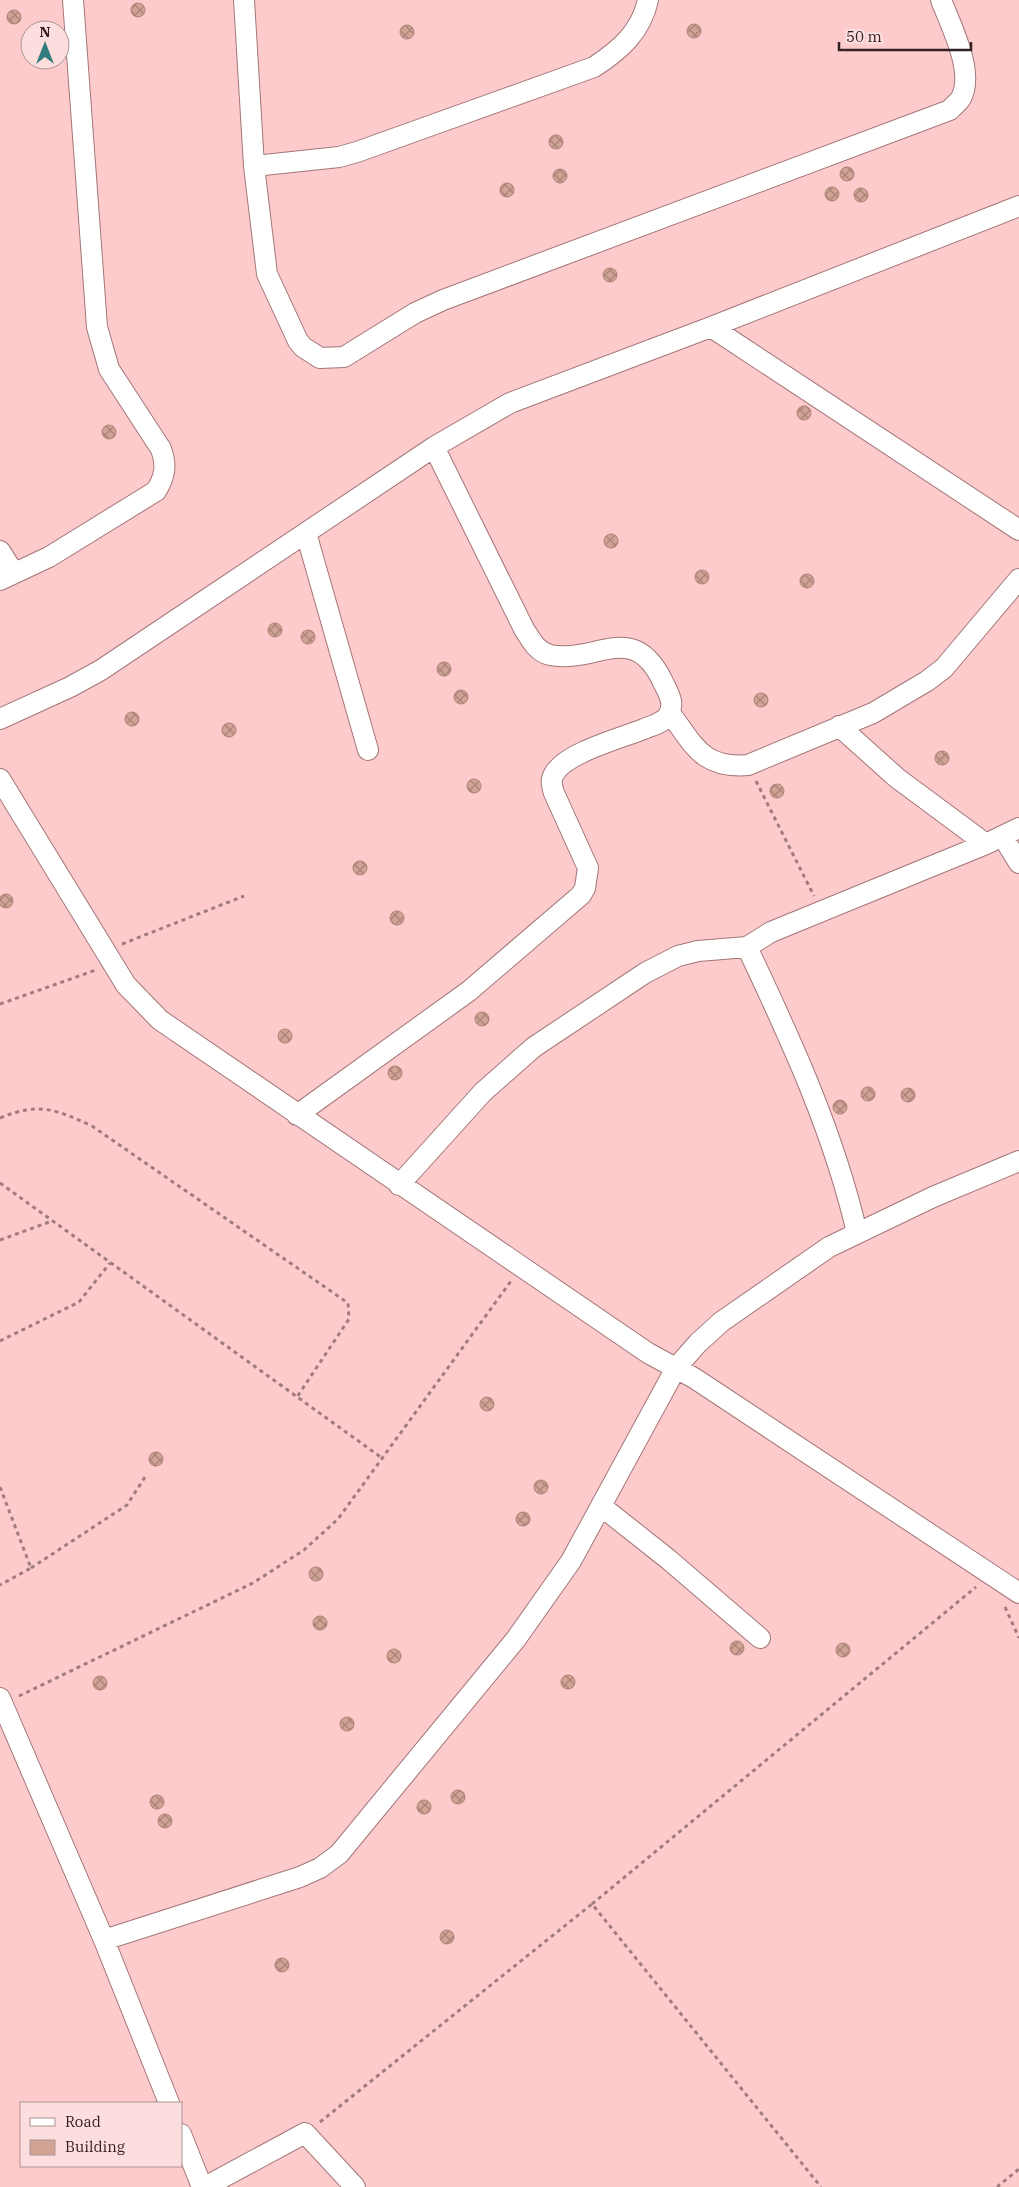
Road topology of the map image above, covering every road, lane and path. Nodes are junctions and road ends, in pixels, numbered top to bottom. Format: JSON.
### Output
{"nodes":[{"id":1,"x":73,"y":0,"type":"edge"},
{"id":2,"x":244,"y":0,"type":"edge"},
{"id":3,"x":648,"y":0,"type":"edge"},
{"id":4,"x":941,"y":0,"type":"edge"},
{"id":5,"x":254,"y":166,"type":"junction"},
{"id":6,"x":1016,"y":211,"type":"edge"},
{"id":7,"x":711,"y":327,"type":"junction"},
{"id":8,"x":434,"y":447,"type":"junction"},
{"id":9,"x":1019,"y":530,"type":"edge"},
{"id":10,"x":306,"y":533,"type":"junction"},
{"id":11,"x":0,"y":551,"type":"edge"},
{"id":12,"x":7,"y":576,"type":"edge"},
{"id":13,"x":1019,"y":579,"type":"edge"},
{"id":14,"x":670,"y":713,"type":"junction"},
{"id":15,"x":0,"y":719,"type":"edge"},
{"id":16,"x":839,"y":726,"type":"junction"},
{"id":17,"x":368,"y":750,"type":"dead end"},
{"id":18,"x":748,"y":765,"type":"junction"},
{"id":19,"x":0,"y":779,"type":"edge"},
{"id":20,"x":1002,"y":837,"type":"edge"},
{"id":21,"x":1019,"y":863,"type":"edge"},
{"id":22,"x":244,"y":896,"type":"dead end"},
{"id":23,"x":822,"y":912,"type":"junction"},
{"id":24,"x":747,"y":947,"type":"junction"},
{"id":25,"x":109,"y":957,"type":"junction"},
{"id":26,"x":0,"y":1004,"type":"edge"},
{"id":27,"x":297,"y":1115,"type":"junction"},
{"id":28,"x":0,"y":1118,"type":"edge"},
{"id":29,"x":1019,"y":1161,"type":"edge"},
{"id":30,"x":0,"y":1183,"type":"edge"},
{"id":31,"x":399,"y":1185,"type":"junction"},
{"id":32,"x":52,"y":1221,"type":"junction"},
{"id":33,"x":857,"y":1233,"type":"junction"},
{"id":34,"x":0,"y":1240,"type":"edge"},
{"id":35,"x":110,"y":1262,"type":"junction"},
{"id":36,"x":521,"y":1267,"type":"junction"},
{"id":37,"x":0,"y":1341,"type":"edge"},
{"id":38,"x":676,"y":1368,"type":"junction"},
{"id":39,"x":297,"y":1397,"type":"junction"},
{"id":40,"x":382,"y":1458,"type":"junction"},
{"id":41,"x":145,"y":1476,"type":"dead end"},
{"id":42,"x":0,"y":1487,"type":"edge"},
{"id":43,"x":601,"y":1506,"type":"junction"},
{"id":44,"x":31,"y":1568,"type":"junction"},
{"id":45,"x":991,"y":1575,"type":"junction"},
{"id":46,"x":0,"y":1585,"type":"edge"},
{"id":47,"x":1011,"y":1598,"type":"edge"},
{"id":48,"x":760,"y":1638,"type":"dead end"},
{"id":49,"x":1019,"y":1638,"type":"edge"},
{"id":50,"x":1,"y":1701,"type":"edge"},
{"id":51,"x":592,"y":1904,"type":"junction"},
{"id":52,"x":104,"y":1940,"type":"junction"},
{"id":53,"x":169,"y":2102,"type":"edge"},
{"id":54,"x":305,"y":2133,"type":"junction"},
{"id":55,"x":182,"y":2136,"type":"edge"},
{"id":56,"x":1019,"y":2169,"type":"edge"},
{"id":57,"x":204,"y":2187,"type":"edge"},
{"id":58,"x":355,"y":2187,"type":"edge"},
{"id":59,"x":821,"y":2187,"type":"edge"},
{"id":60,"x":997,"y":2187,"type":"edge"}],
"edges":[{"from":1,"to":12,"type":"street"},
{"from":2,"to":5,"type":"street"},
{"from":3,"to":5,"type":"street"},
{"from":4,"to":5,"type":"street"},
{"from":6,"to":7,"type":"street"},
{"from":7,"to":8,"type":"street"},
{"from":7,"to":9,"type":"street"},
{"from":8,"to":10,"type":"street"},
{"from":8,"to":14,"type":"street"},
{"from":10,"to":15,"type":"street"},
{"from":10,"to":17,"type":"street"},
{"from":11,"to":12,"type":"street"},
{"from":13,"to":16,"type":"street"},
{"from":14,"to":18,"type":"street"},
{"from":14,"to":27,"type":"street"},
{"from":16,"to":18,"type":"street"},
{"from":16,"to":20,"type":"street"},
{"from":18,"to":23,"type":"path"},
{"from":19,"to":25,"type":"street"},
{"from":20,"to":21,"type":"street"},
{"from":20,"to":23,"type":"street"},
{"from":22,"to":25,"type":"path"},
{"from":23,"to":24,"type":"street"},
{"from":24,"to":31,"type":"street"},
{"from":24,"to":33,"type":"street"},
{"from":25,"to":26,"type":"path"},
{"from":25,"to":27,"type":"street"},
{"from":27,"to":31,"type":"street"},
{"from":28,"to":39,"type":"path"},
{"from":29,"to":33,"type":"street"},
{"from":30,"to":32,"type":"path"},
{"from":31,"to":36,"type":"street"},
{"from":32,"to":34,"type":"path"},
{"from":32,"to":35,"type":"path"},
{"from":33,"to":38,"type":"street"},
{"from":35,"to":37,"type":"path"},
{"from":35,"to":39,"type":"path"},
{"from":36,"to":38,"type":"street"},
{"from":36,"to":40,"type":"path"},
{"from":38,"to":43,"type":"street"},
{"from":38,"to":45,"type":"street"},
{"from":39,"to":40,"type":"path"},
{"from":40,"to":50,"type":"path"},
{"from":41,"to":44,"type":"path"},
{"from":42,"to":44,"type":"path"},
{"from":43,"to":48,"type":"street"},
{"from":43,"to":52,"type":"street"},
{"from":44,"to":46,"type":"path"},
{"from":45,"to":47,"type":"street"},
{"from":45,"to":51,"type":"path"},
{"from":47,"to":49,"type":"path"},
{"from":50,"to":52,"type":"street"},
{"from":51,"to":54,"type":"path"},
{"from":51,"to":59,"type":"path"},
{"from":52,"to":53,"type":"street"},
{"from":54,"to":57,"type":"street"},
{"from":54,"to":58,"type":"street"},
{"from":55,"to":57,"type":"street"},
{"from":56,"to":60,"type":"path"}]}
